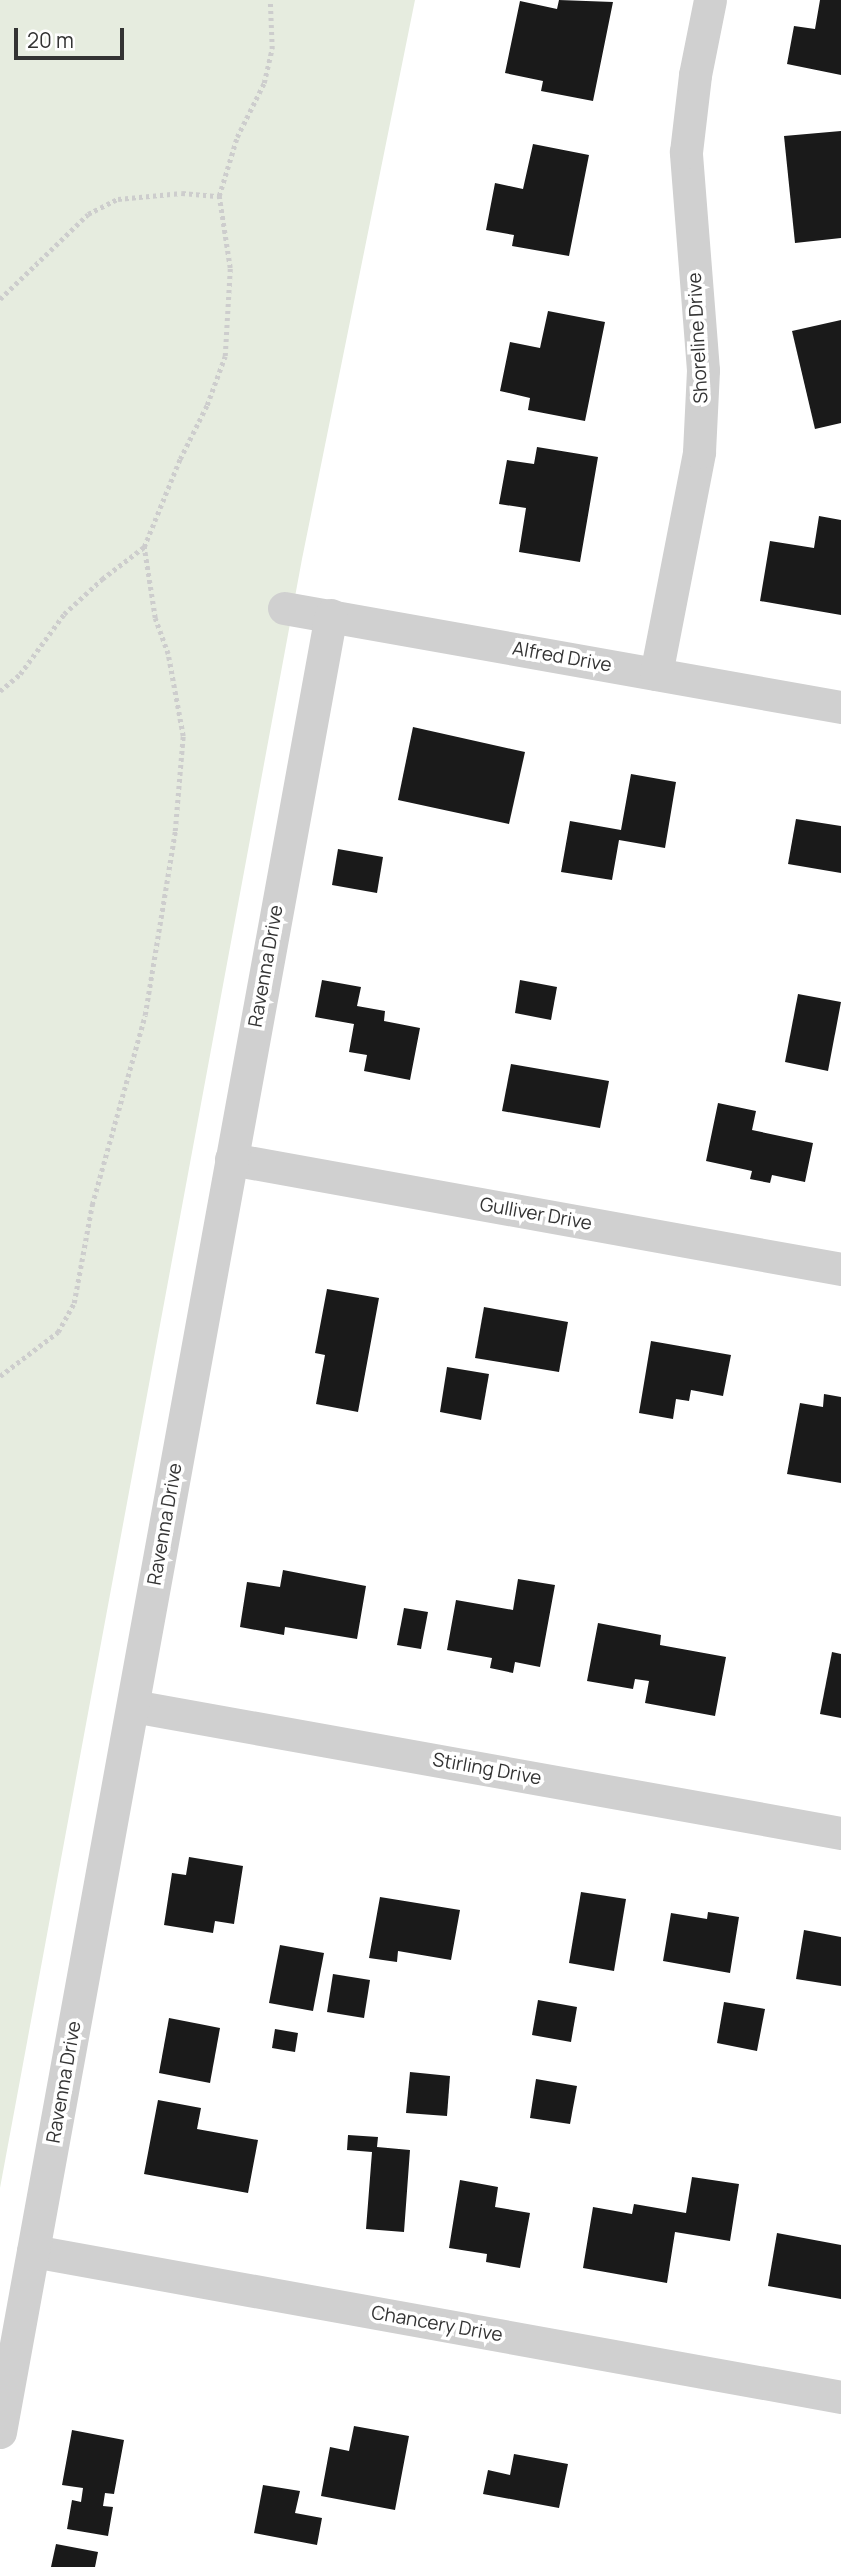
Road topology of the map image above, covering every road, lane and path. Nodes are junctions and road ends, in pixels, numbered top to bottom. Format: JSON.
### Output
{"nodes":[{"id":1,"x":271,"y":0,"type":"edge"},
{"id":2,"x":710,"y":0,"type":"edge"},
{"id":3,"x":219,"y":196,"type":"junction"},
{"id":4,"x":0,"y":299,"type":"edge"},
{"id":5,"x":144,"y":547,"type":"junction"},
{"id":6,"x":284,"y":608,"type":"dead end"},
{"id":7,"x":331,"y":615,"type":"junction"},
{"id":8,"x":656,"y":674,"type":"junction"},
{"id":9,"x":0,"y":691,"type":"edge"},
{"id":10,"x":841,"y":707,"type":"edge"},
{"id":11,"x":231,"y":1159,"type":"junction"},
{"id":12,"x":841,"y":1269,"type":"edge"},
{"id":13,"x":0,"y":1376,"type":"edge"},
{"id":14,"x":133,"y":1706,"type":"junction"},
{"id":15,"x":841,"y":1833,"type":"edge"},
{"id":16,"x":33,"y":2251,"type":"junction"},
{"id":17,"x":841,"y":2396,"type":"edge"},
{"id":18,"x":0,"y":2432,"type":"edge"}],
"edges":[{"from":1,"to":3,"type":"path"},
{"from":2,"to":8,"type":"street","name":"Shoreline Drive"},
{"from":3,"to":4,"type":"path"},
{"from":3,"to":5,"type":"path"},
{"from":5,"to":9,"type":"path"},
{"from":5,"to":13,"type":"path"},
{"from":6,"to":7,"type":"street","name":"Alfred Drive"},
{"from":7,"to":8,"type":"street","name":"Alfred Drive"},
{"from":7,"to":11,"type":"street","name":"Ravenna Drive"},
{"from":8,"to":10,"type":"street","name":"Alfred Drive"},
{"from":11,"to":12,"type":"street","name":"Gulliver Drive"},
{"from":11,"to":14,"type":"street","name":"Ravenna Drive"},
{"from":14,"to":15,"type":"street","name":"Stirling Drive"},
{"from":14,"to":16,"type":"street","name":"Ravenna Drive"},
{"from":16,"to":17,"type":"street","name":"Chancery Drive"},
{"from":16,"to":18,"type":"street","name":"Ravenna Drive"}]}
